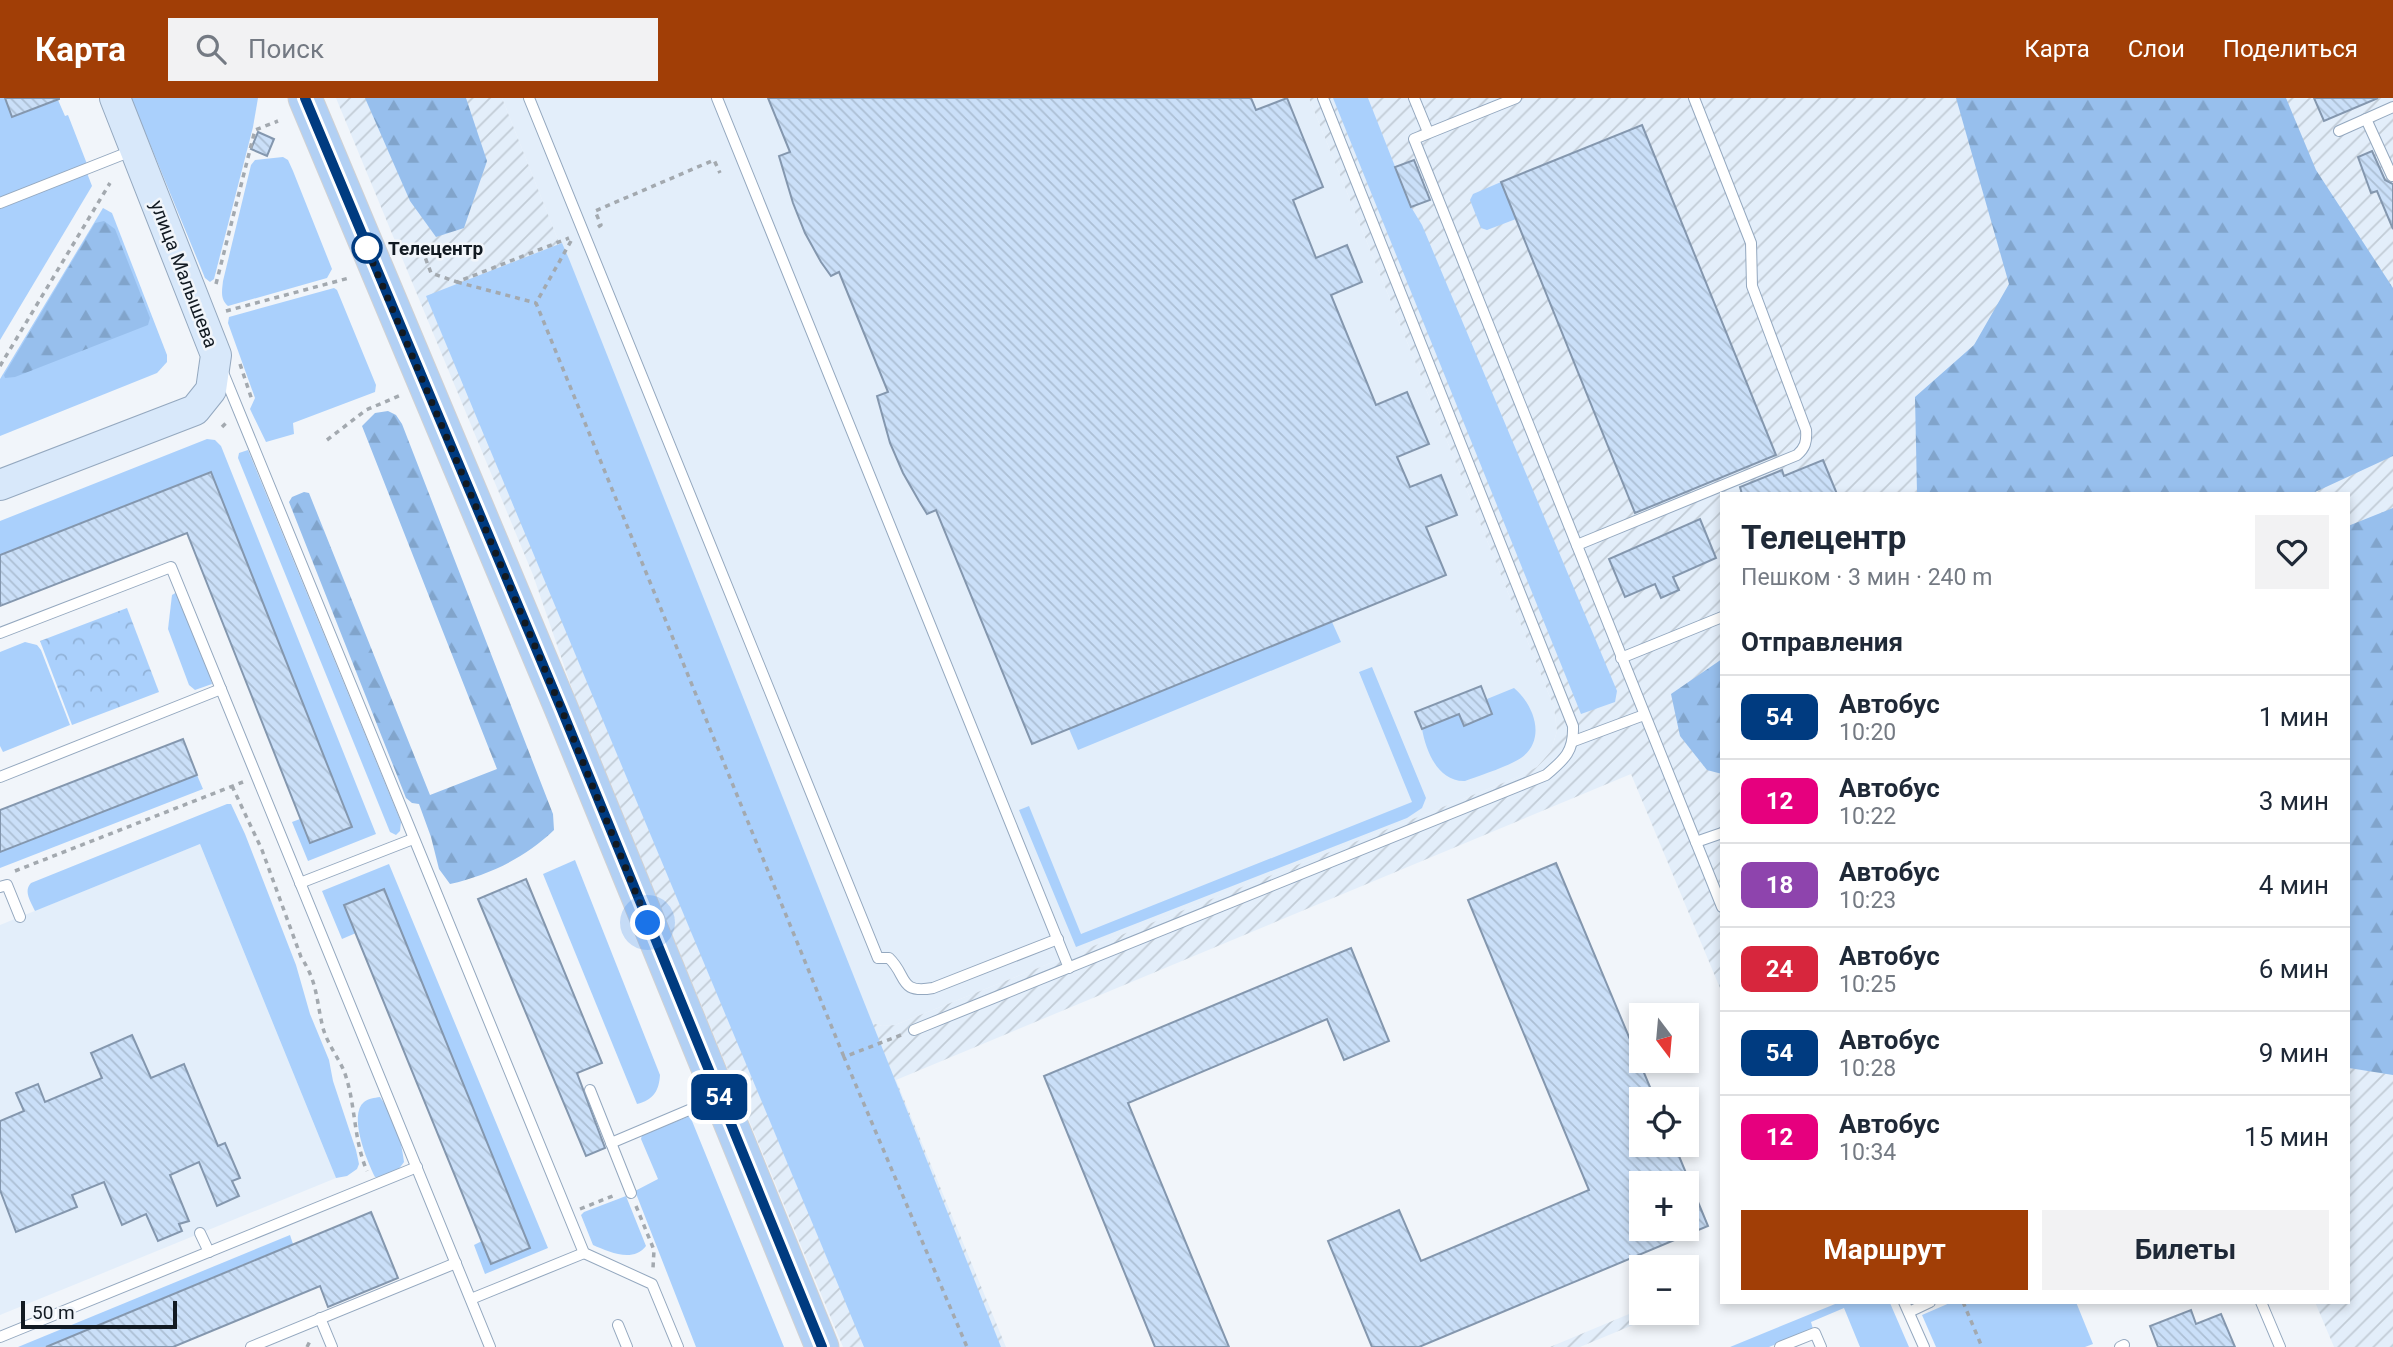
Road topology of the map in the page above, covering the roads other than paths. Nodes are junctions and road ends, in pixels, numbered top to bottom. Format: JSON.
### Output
{"nodes":[{"id":1,"x":115,"y":98,"type":"edge"},
{"id":2,"x":305,"y":98,"type":"edge"},
{"id":3,"x":530,"y":98,"type":"edge"},
{"id":4,"x":717,"y":98,"type":"edge"},
{"id":5,"x":1323,"y":98,"type":"edge"},
{"id":6,"x":1414,"y":98,"type":"edge"},
{"id":7,"x":1516,"y":98,"type":"edge"},
{"id":8,"x":1693,"y":98,"type":"edge"},
{"id":9,"x":2393,"y":107,"type":"edge"},
{"id":10,"x":2366,"y":119,"type":"junction"},
{"id":11,"x":2339,"y":131,"type":"dead end"},
{"id":12,"x":1428,"y":132,"type":"junction"},
{"id":13,"x":135,"y":149,"type":"junction"},
{"id":14,"x":2392,"y":176,"type":"edge"},
{"id":15,"x":0,"y":203,"type":"edge"},
{"id":16,"x":228,"y":358,"type":"junction"},
{"id":17,"x":0,"y":485,"type":"edge"},
{"id":18,"x":1577,"y":545,"type":"junction"},
{"id":19,"x":1720,"y":618,"type":"edge"},
{"id":20,"x":0,"y":633,"type":"edge"},
{"id":21,"x":1621,"y":658,"type":"junction"},
{"id":22,"x":221,"y":689,"type":"junction"},
{"id":23,"x":1644,"y":715,"type":"junction"},
{"id":24,"x":1573,"y":741,"type":"junction"},
{"id":25,"x":0,"y":777,"type":"edge"},
{"id":26,"x":1720,"y":834,"type":"edge"},
{"id":27,"x":413,"y":839,"type":"junction"},
{"id":28,"x":1696,"y":842,"type":"junction"},
{"id":29,"x":300,"y":883,"type":"junction"},
{"id":30,"x":0,"y":887,"type":"edge"},
{"id":31,"x":1720,"y":902,"type":"edge"},
{"id":32,"x":20,"y":917,"type":"dead end"},
{"id":33,"x":1058,"y":939,"type":"junction"},
{"id":34,"x":1069,"y":968,"type":"junction"},
{"id":35,"x":914,"y":1030,"type":"road end"},
{"id":36,"x":590,"y":1090,"type":"dead end"},
{"id":37,"x":719,"y":1098,"type":"junction"},
{"id":38,"x":611,"y":1143,"type":"junction"},
{"id":39,"x":417,"y":1167,"type":"junction"},
{"id":40,"x":631,"y":1191,"type":"road end"},
{"id":41,"x":200,"y":1233,"type":"dead end"},
{"id":42,"x":209,"y":1252,"type":"junction"},
{"id":43,"x":584,"y":1253,"type":"junction"},
{"id":44,"x":456,"y":1263,"type":"junction"},
{"id":45,"x":471,"y":1298,"type":"junction"},
{"id":46,"x":2262,"y":1304,"type":"edge"},
{"id":47,"x":1906,"y":1307,"type":"edge"},
{"id":48,"x":320,"y":1318,"type":"junction"},
{"id":49,"x":618,"y":1325,"type":"dead end"},
{"id":50,"x":0,"y":1337,"type":"edge"},
{"id":51,"x":251,"y":1347,"type":"edge"},
{"id":52,"x":332,"y":1347,"type":"edge"},
{"id":53,"x":490,"y":1347,"type":"edge"},
{"id":54,"x":627,"y":1347,"type":"edge"},
{"id":55,"x":678,"y":1347,"type":"edge"},
{"id":56,"x":822,"y":1347,"type":"edge"},
{"id":57,"x":1780,"y":1347,"type":"edge"},
{"id":58,"x":1821,"y":1347,"type":"edge"},
{"id":59,"x":1924,"y":1347,"type":"edge"},
{"id":60,"x":2280,"y":1347,"type":"edge"}],
"edges":[{"from":1,"to":13,"type":"street","name":"улица Малышева"},
{"from":2,"to":37,"type":"main road"},
{"from":3,"to":33,"type":"lane"},
{"from":4,"to":33,"type":"lane"},
{"from":5,"to":24,"type":"lane"},
{"from":6,"to":12,"type":"lane"},
{"from":7,"to":12,"type":"lane"},
{"from":8,"to":18,"type":"lane"},
{"from":9,"to":10,"type":"lane"},
{"from":10,"to":11,"type":"lane"},
{"from":10,"to":14,"type":"lane"},
{"from":12,"to":18,"type":"lane"},
{"from":13,"to":15,"type":"lane"},
{"from":13,"to":16,"type":"street","name":"улица Малышева"},
{"from":16,"to":17,"type":"street","name":"улица Малышева"},
{"from":16,"to":27,"type":"lane"},
{"from":18,"to":21,"type":"lane"},
{"from":19,"to":21,"type":"lane"},
{"from":20,"to":22,"type":"lane"},
{"from":21,"to":23,"type":"lane"},
{"from":22,"to":25,"type":"lane"},
{"from":22,"to":29,"type":"lane"},
{"from":23,"to":24,"type":"lane"},
{"from":23,"to":28,"type":"lane"},
{"from":24,"to":34,"type":"lane"},
{"from":26,"to":28,"type":"lane"},
{"from":27,"to":29,"type":"lane"},
{"from":27,"to":43,"type":"lane"},
{"from":28,"to":31,"type":"lane"},
{"from":29,"to":39,"type":"lane"},
{"from":30,"to":32,"type":"lane"},
{"from":33,"to":34,"type":"lane"},
{"from":34,"to":35,"type":"lane"},
{"from":36,"to":38,"type":"lane"},
{"from":37,"to":38,"type":"lane"},
{"from":37,"to":56,"type":"main road"},
{"from":38,"to":40,"type":"lane"},
{"from":39,"to":42,"type":"lane"},
{"from":39,"to":44,"type":"lane"},
{"from":41,"to":42,"type":"lane"},
{"from":42,"to":50,"type":"lane"},
{"from":43,"to":45,"type":"lane"},
{"from":43,"to":55,"type":"lane"},
{"from":44,"to":45,"type":"lane"},
{"from":44,"to":48,"type":"lane"},
{"from":45,"to":53,"type":"lane"},
{"from":46,"to":60,"type":"lane"},
{"from":47,"to":59,"type":"lane"},
{"from":48,"to":51,"type":"lane"},
{"from":48,"to":52,"type":"lane"},
{"from":49,"to":54,"type":"lane"},
{"from":57,"to":58,"type":"lane"}]}
